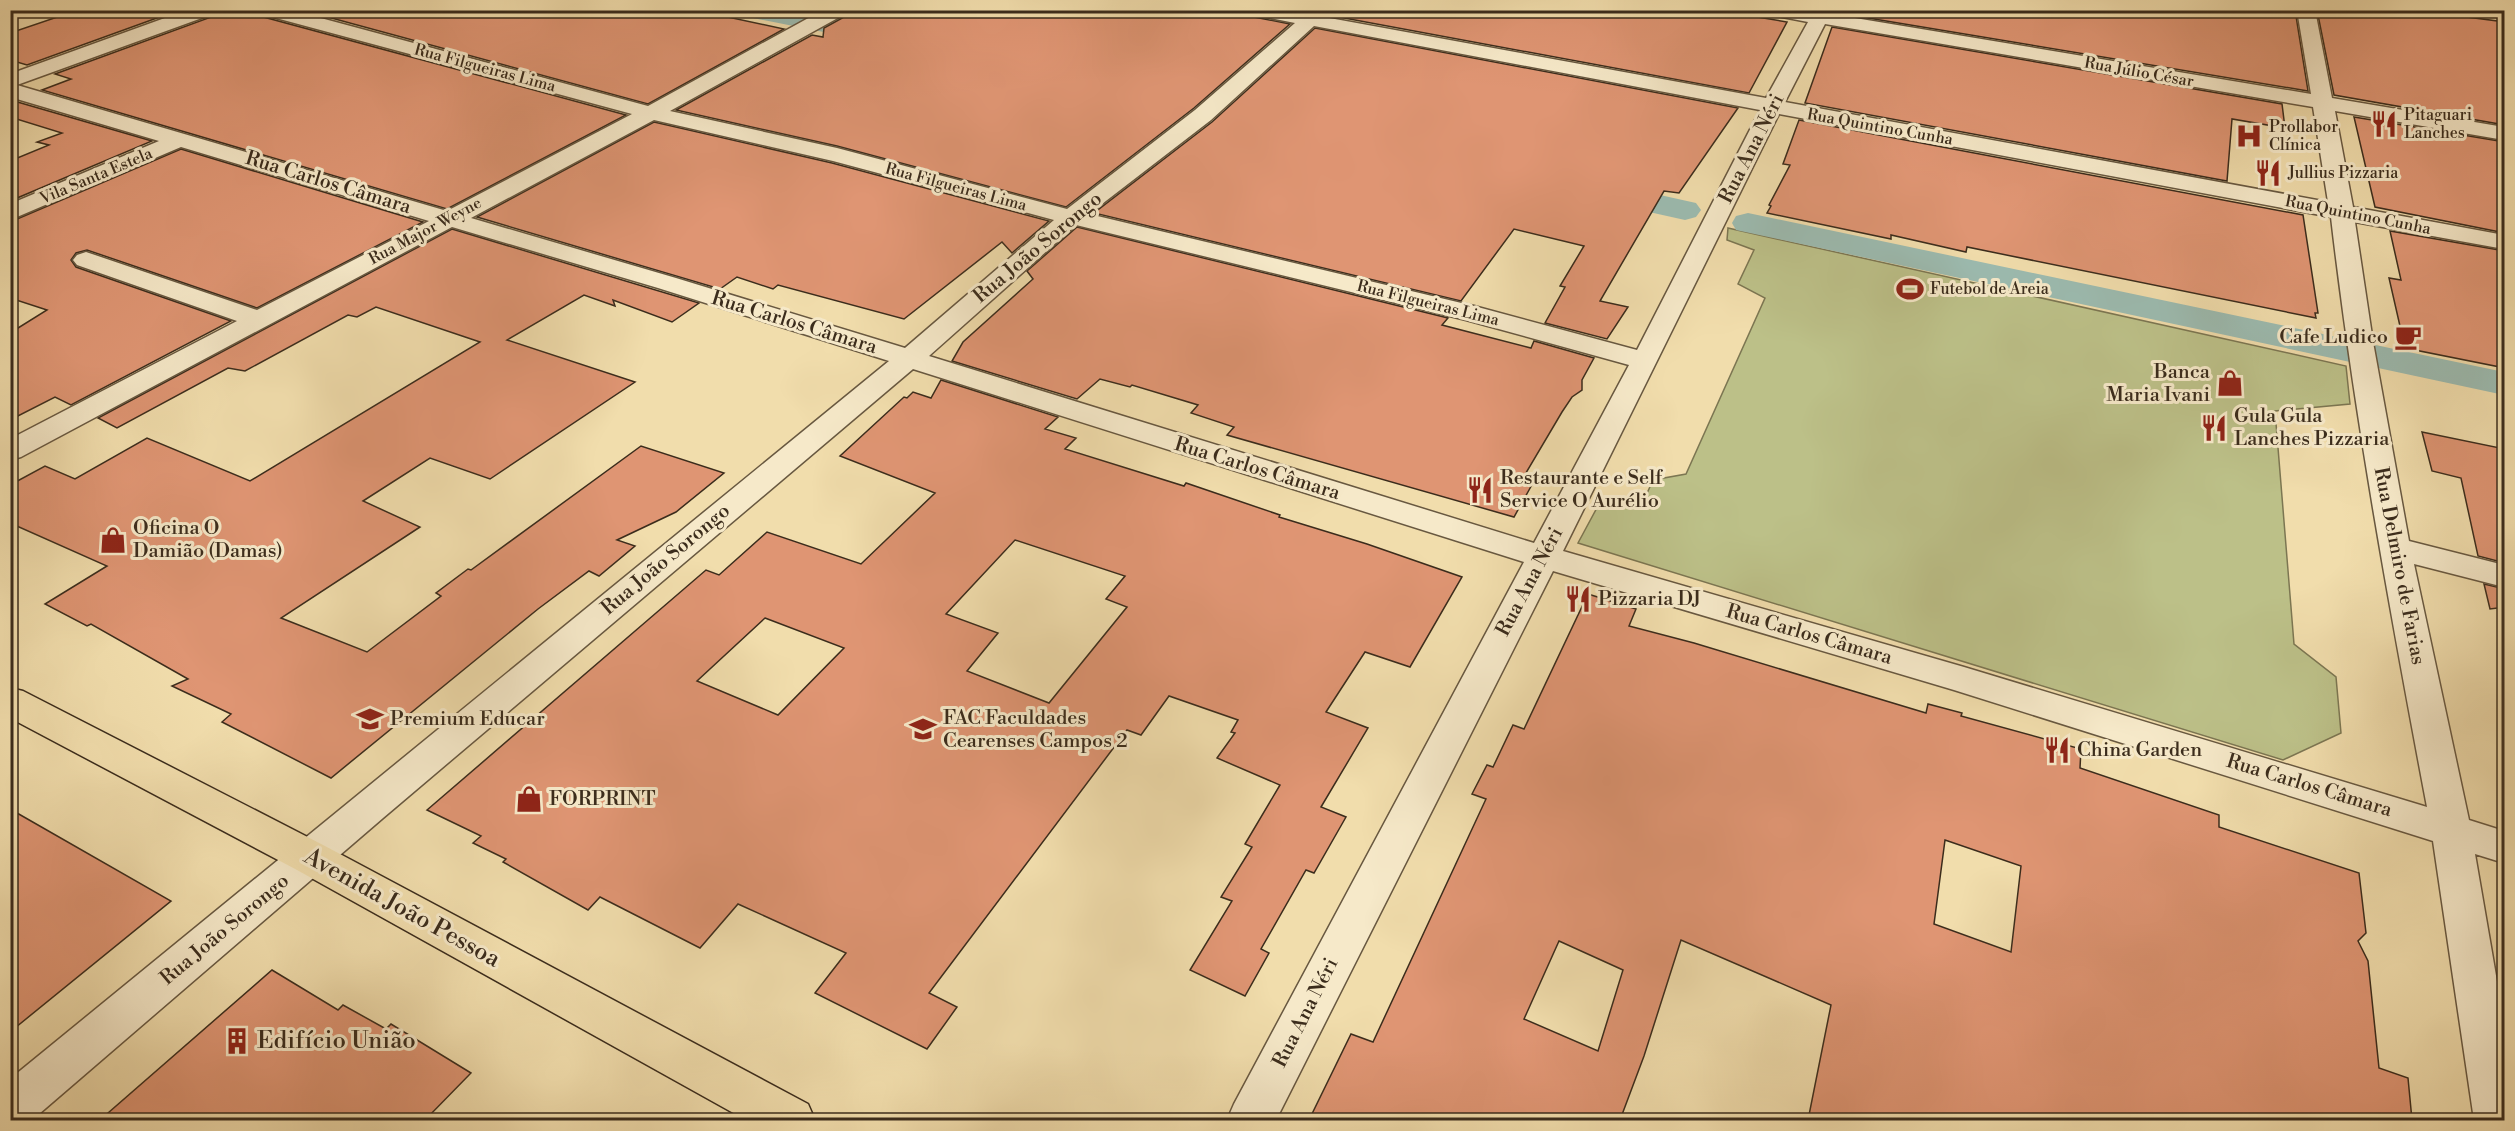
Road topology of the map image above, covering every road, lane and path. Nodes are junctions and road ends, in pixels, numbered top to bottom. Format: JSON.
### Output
{"nodes":[{"id":1,"x":206,"y":10,"type":"edge"},
{"id":2,"x":268,"y":10,"type":"edge"},
{"id":3,"x":1257,"y":10,"type":"edge"},
{"id":4,"x":1773,"y":10,"type":"edge"},
{"id":5,"x":2306,"y":10,"type":"edge"},
{"id":6,"x":1822,"y":14,"type":"edge"},
{"id":7,"x":1316,"y":15,"type":"edge"},
{"id":8,"x":822,"y":19,"type":"edge"},
{"id":9,"x":10,"y":81,"type":"edge"},
{"id":10,"x":10,"y":90,"type":"edge"},
{"id":11,"x":2321,"y":102,"type":"junction"},
{"id":12,"x":1774,"y":107,"type":"junction"},
{"id":13,"x":651,"y":113,"type":"junction"},
{"id":14,"x":2505,"y":133,"type":"edge"},
{"id":15,"x":182,"y":139,"type":"junction"},
{"id":16,"x":2342,"y":212,"type":"junction"},
{"id":17,"x":10,"y":213,"type":"edge"},
{"id":18,"x":1071,"y":217,"type":"junction"},
{"id":19,"x":447,"y":219,"type":"junction"},
{"id":20,"x":2505,"y":242,"type":"edge"},
{"id":21,"x":86,"y":260,"type":"dead end"},
{"id":22,"x":258,"y":320,"type":"junction"},
{"id":23,"x":910,"y":358,"type":"junction"},
{"id":24,"x":1645,"y":361,"type":"junction"},
{"id":25,"x":10,"y":451,"type":"edge"},
{"id":26,"x":2394,"y":548,"type":"junction"},
{"id":27,"x":1543,"y":557,"type":"junction"},
{"id":28,"x":2505,"y":576,"type":"edge"},
{"id":29,"x":10,"y":701,"type":"edge"},
{"id":30,"x":2451,"y":830,"type":"junction"},
{"id":31,"x":2505,"y":847,"type":"edge"},
{"id":32,"x":311,"y":858,"type":"junction"},
{"id":33,"x":10,"y":1109,"type":"edge"},
{"id":34,"x":791,"y":1120,"type":"edge"},
{"id":35,"x":1251,"y":1120,"type":"edge"},
{"id":36,"x":2498,"y":1120,"type":"edge"}],
"edges":[{"from":1,"to":9,"type":"street"},
{"from":2,"to":13,"type":"street","name":"Rua Filgueiras Lima"},
{"from":3,"to":7,"type":"street","name":"Rua Quintino Cunha"},
{"from":4,"to":6,"type":"street","name":"Rua Júlio César"},
{"from":5,"to":11,"type":"street","name":"Rua Delmiro de Farias"},
{"from":6,"to":11,"type":"street","name":"Rua Júlio César"},
{"from":6,"to":12,"type":"street","name":"Rua Ana Néri"},
{"from":7,"to":12,"type":"street","name":"Rua Quintino Cunha"},
{"from":7,"to":18,"type":"street","name":"Rua João Sorongo"},
{"from":8,"to":13,"type":"street","name":"Rua Major Weyne"},
{"from":10,"to":15,"type":"street","name":"Rua Carlos Câmara"},
{"from":11,"to":14,"type":"street","name":"Rua Júlio César"},
{"from":11,"to":16,"type":"street","name":"Rua Delmiro de Farias"},
{"from":12,"to":16,"type":"street","name":"Rua Quintino Cunha"},
{"from":12,"to":24,"type":"street","name":"Rua Ana Néri"},
{"from":13,"to":18,"type":"street","name":"Rua Filgueiras Lima"},
{"from":13,"to":19,"type":"street","name":"Rua Major Weyne"},
{"from":15,"to":17,"type":"street","name":"Vila Santa Estela"},
{"from":15,"to":19,"type":"street","name":"Rua Carlos Câmara"},
{"from":16,"to":20,"type":"street","name":"Rua Quintino Cunha"},
{"from":16,"to":26,"type":"street","name":"Rua Delmiro de Farias"},
{"from":18,"to":23,"type":"street","name":"Rua João Sorongo"},
{"from":18,"to":24,"type":"street","name":"Rua Filgueiras Lima"},
{"from":19,"to":22,"type":"street","name":"Rua Major Weyne"},
{"from":19,"to":23,"type":"street","name":"Rua Carlos Câmara"},
{"from":21,"to":22,"type":"street"},
{"from":22,"to":25,"type":"street","name":"Rua Major Weyne"},
{"from":23,"to":27,"type":"street","name":"Rua Carlos Câmara"},
{"from":23,"to":32,"type":"street","name":"Rua João Sorongo"},
{"from":24,"to":27,"type":"street","name":"Rua Ana Néri"},
{"from":26,"to":28,"type":"street"},
{"from":26,"to":30,"type":"street","name":"Rua Delmiro de Farias"},
{"from":27,"to":30,"type":"street","name":"Rua Carlos Câmara"},
{"from":27,"to":35,"type":"street","name":"Rua Ana Néri"},
{"from":29,"to":32,"type":"main road","name":"Avenida João Pessoa"},
{"from":30,"to":31,"type":"street","name":"Rua Carlos Câmara"},
{"from":30,"to":36,"type":"street","name":"Rua Delmiro de Farias"},
{"from":32,"to":33,"type":"street","name":"Rua João Sorongo"},
{"from":32,"to":34,"type":"main road","name":"Avenida João Pessoa"}]}
